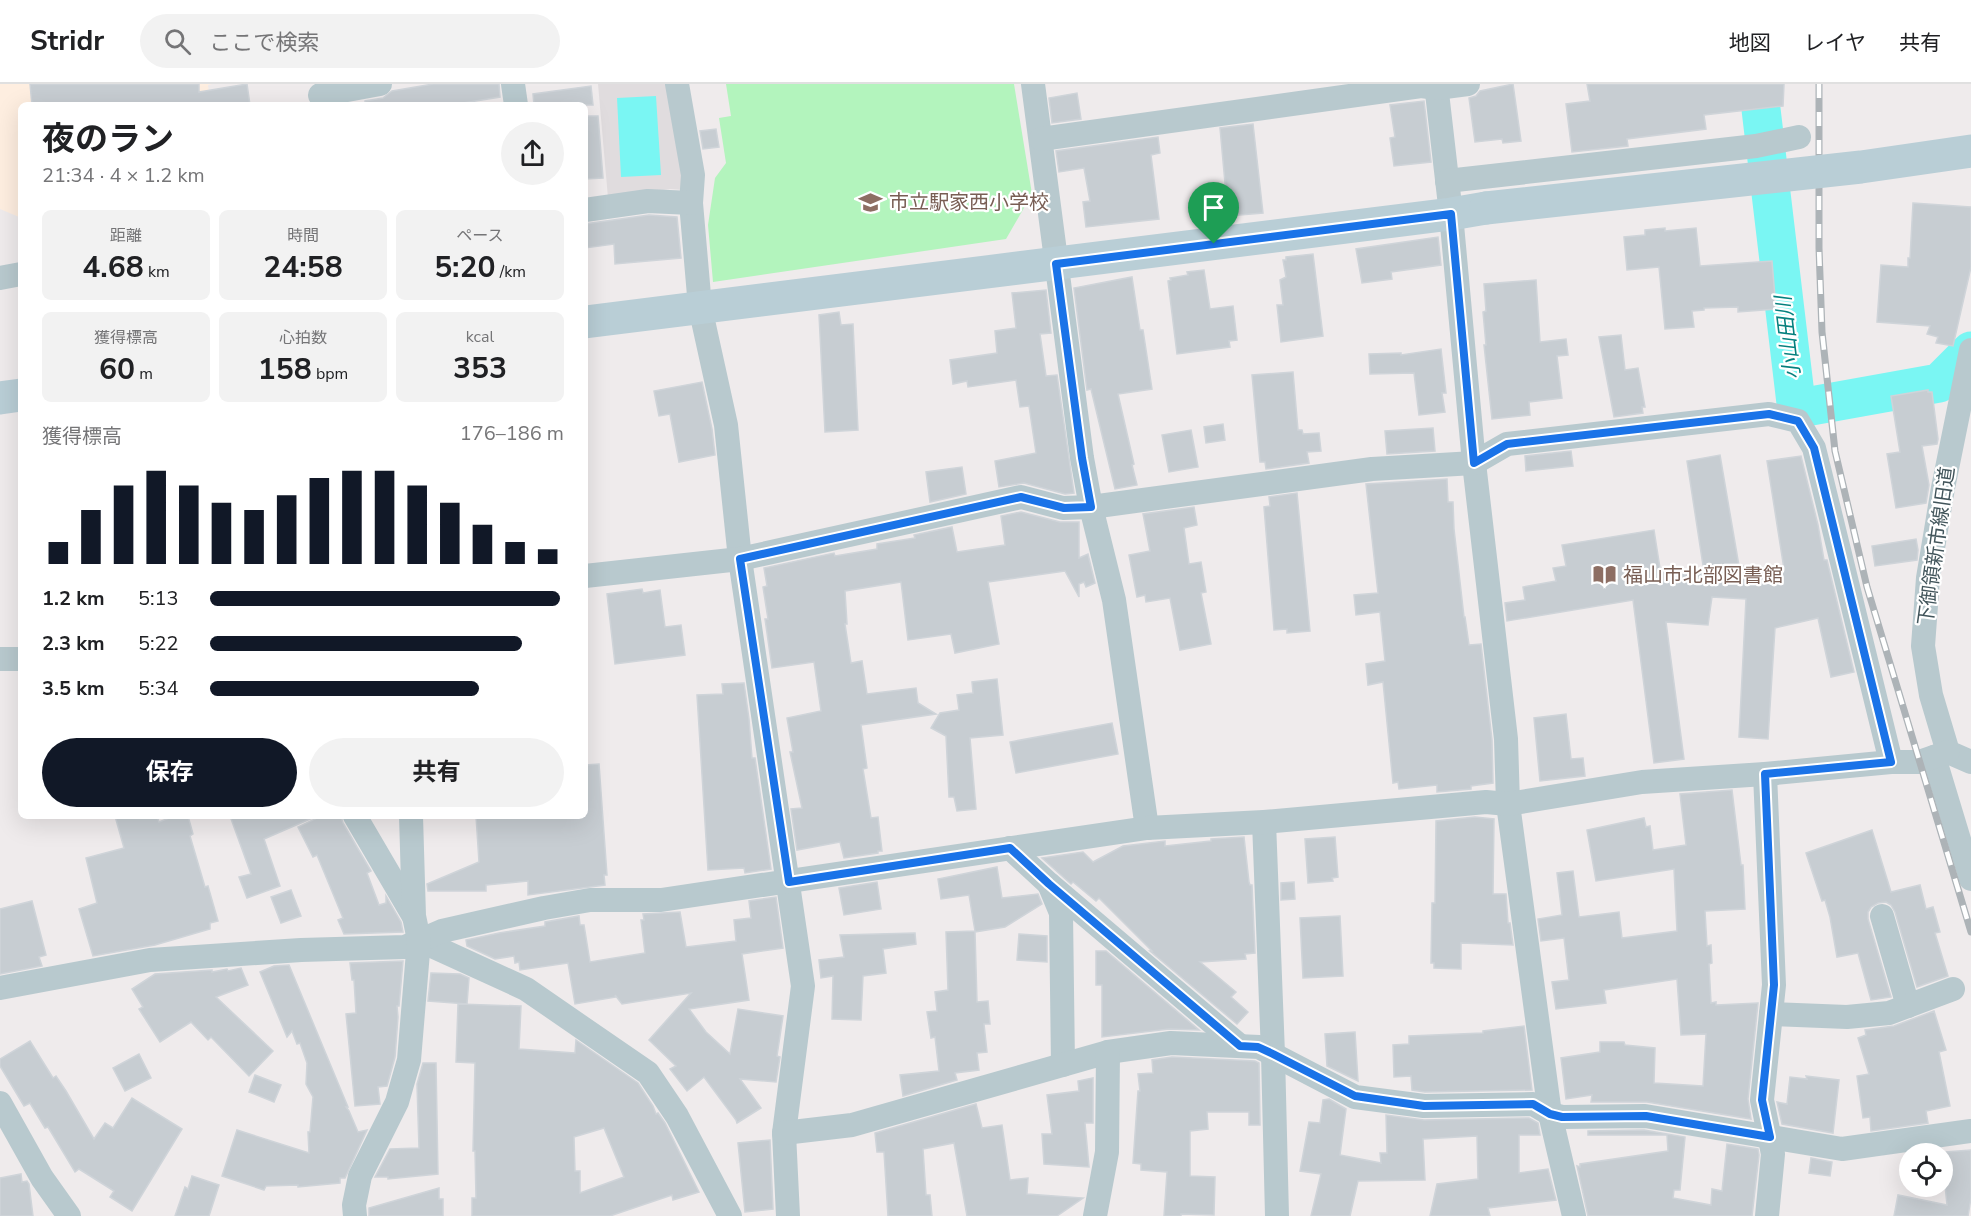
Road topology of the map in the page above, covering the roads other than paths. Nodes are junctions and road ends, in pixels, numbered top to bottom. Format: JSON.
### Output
{"nodes":[{"id":1,"x":380,"y":84,"type":"edge"},
{"id":2,"x":513,"y":84,"type":"edge"},
{"id":3,"x":677,"y":84,"type":"edge"},
{"id":4,"x":1033,"y":84,"type":"edge"},
{"id":5,"x":1468,"y":84,"type":"edge"},
{"id":6,"x":1437,"y":86,"type":"edge"},
{"id":7,"x":320,"y":95,"type":"edge"},
{"id":8,"x":516,"y":102,"type":"edge"},
{"id":9,"x":1041,"y":139,"type":"junction"},
{"id":10,"x":1778,"y":142,"type":"dead end"},
{"id":11,"x":1971,"y":151,"type":"edge"},
{"id":12,"x":1447,"y":181,"type":"junction"},
{"id":13,"x":691,"y":203,"type":"junction"},
{"id":14,"x":588,"y":210,"type":"edge"},
{"id":15,"x":1451,"y":214,"type":"junction"},
{"id":16,"x":1056,"y":264,"type":"junction"},
{"id":17,"x":18,"y":275,"type":"edge"},
{"id":18,"x":0,"y":278,"type":"edge"},
{"id":19,"x":700,"y":308,"type":"junction"},
{"id":20,"x":588,"y":322,"type":"edge"},
{"id":21,"x":1971,"y":350,"type":"edge"},
{"id":22,"x":18,"y":395,"type":"edge"},
{"id":23,"x":0,"y":398,"type":"edge"},
{"id":24,"x":1474,"y":463,"type":"junction"},
{"id":25,"x":1091,"y":507,"type":"junction"},
{"id":26,"x":740,"y":559,"type":"junction"},
{"id":27,"x":588,"y":576,"type":"edge"},
{"id":28,"x":0,"y":659,"type":"edge"},
{"id":29,"x":18,"y":659,"type":"edge"},
{"id":30,"x":1941,"y":754,"type":"junction"},
{"id":31,"x":1891,"y":762,"type":"junction"},
{"id":32,"x":1971,"y":762,"type":"edge"},
{"id":33,"x":1765,"y":774,"type":"junction"},
{"id":34,"x":1508,"y":804,"type":"junction"},
{"id":35,"x":357,"y":819,"type":"edge"},
{"id":36,"x":411,"y":819,"type":"edge"},
{"id":37,"x":1264,"y":822,"type":"junction"},
{"id":38,"x":1148,"y":828,"type":"junction"},
{"id":39,"x":1010,"y":848,"type":"junction"},
{"id":40,"x":1971,"y":879,"type":"edge"},
{"id":41,"x":789,"y":882,"type":"junction"},
{"id":42,"x":1049,"y":884,"type":"junction"},
{"id":43,"x":414,"y":916,"type":"junction"},
{"id":44,"x":1882,"y":916,"type":"dead end"},
{"id":45,"x":419,"y":940,"type":"junction"},
{"id":46,"x":0,"y":988,"type":"edge"},
{"id":47,"x":1953,"y":989,"type":"dead end"},
{"id":48,"x":1908,"y":1006,"type":"junction"},
{"id":49,"x":1771,"y":1014,"type":"junction"},
{"id":50,"x":1240,"y":1046,"type":"junction"},
{"id":51,"x":1108,"y":1052,"type":"junction"},
{"id":52,"x":1273,"y":1054,"type":"junction"},
{"id":53,"x":1063,"y":1065,"type":"junction"},
{"id":54,"x":0,"y":1103,"type":"edge"},
{"id":55,"x":1550,"y":1114,"type":"junction"},
{"id":56,"x":1971,"y":1131,"type":"edge"},
{"id":57,"x":784,"y":1133,"type":"junction"},
{"id":58,"x":1770,"y":1137,"type":"junction"},
{"id":59,"x":69,"y":1216,"type":"edge"},
{"id":60,"x":355,"y":1216,"type":"edge"},
{"id":61,"x":730,"y":1216,"type":"edge"},
{"id":62,"x":788,"y":1216,"type":"edge"},
{"id":63,"x":1095,"y":1216,"type":"edge"},
{"id":64,"x":1277,"y":1216,"type":"edge"},
{"id":65,"x":1574,"y":1216,"type":"edge"},
{"id":66,"x":1767,"y":1216,"type":"edge"}],
"edges":[{"from":1,"to":7,"type":"street"},
{"from":2,"to":8,"type":"street"},
{"from":3,"to":13,"type":"street"},
{"from":4,"to":9,"type":"street"},
{"from":5,"to":6,"type":"street"},
{"from":6,"to":9,"type":"street"},
{"from":6,"to":12,"type":"street"},
{"from":9,"to":16,"type":"street"},
{"from":10,"to":12,"type":"street"},
{"from":11,"to":15,"type":"street","bridge":true},
{"from":12,"to":15,"type":"street"},
{"from":13,"to":14,"type":"street"},
{"from":13,"to":19,"type":"street"},
{"from":15,"to":16,"type":"street"},
{"from":15,"to":24,"type":"street"},
{"from":16,"to":19,"type":"street"},
{"from":16,"to":25,"type":"street"},
{"from":17,"to":18,"type":"street"},
{"from":19,"to":20,"type":"street"},
{"from":19,"to":26,"type":"street"},
{"from":21,"to":30,"type":"street","name":"下御領新市線旧道"},
{"from":22,"to":23,"type":"street"},
{"from":24,"to":25,"type":"street"},
{"from":24,"to":31,"type":"street"},
{"from":24,"to":34,"type":"street"},
{"from":25,"to":26,"type":"street"},
{"from":25,"to":38,"type":"street"},
{"from":26,"to":27,"type":"street"},
{"from":26,"to":41,"type":"street"},
{"from":28,"to":29,"type":"street"},
{"from":30,"to":31,"type":"street"},
{"from":30,"to":32,"type":"street"},
{"from":30,"to":40,"type":"street","name":"下御領新市線旧道"},
{"from":31,"to":33,"type":"street"},
{"from":33,"to":34,"type":"street"},
{"from":33,"to":49,"type":"street"},
{"from":34,"to":37,"type":"street"},
{"from":34,"to":55,"type":"street"},
{"from":35,"to":43,"type":"street"},
{"from":36,"to":43,"type":"street"},
{"from":37,"to":38,"type":"street"},
{"from":37,"to":52,"type":"street"},
{"from":38,"to":39,"type":"street"},
{"from":39,"to":41,"type":"street"},
{"from":39,"to":42,"type":"street"},
{"from":41,"to":45,"type":"street"},
{"from":41,"to":57,"type":"street"},
{"from":42,"to":50,"type":"street"},
{"from":42,"to":53,"type":"street"},
{"from":43,"to":45,"type":"street"},
{"from":44,"to":48,"type":"street"},
{"from":45,"to":46,"type":"street"},
{"from":45,"to":60,"type":"street"},
{"from":45,"to":61,"type":"street"},
{"from":47,"to":48,"type":"street"},
{"from":48,"to":49,"type":"street"},
{"from":49,"to":58,"type":"street"},
{"from":50,"to":51,"type":"street"},
{"from":50,"to":52,"type":"street"},
{"from":51,"to":53,"type":"street"},
{"from":51,"to":63,"type":"street"},
{"from":52,"to":55,"type":"street"},
{"from":52,"to":64,"type":"street"},
{"from":53,"to":57,"type":"street"},
{"from":54,"to":59,"type":"street"},
{"from":55,"to":58,"type":"street"},
{"from":55,"to":65,"type":"street"},
{"from":56,"to":58,"type":"street"},
{"from":57,"to":62,"type":"street"},
{"from":58,"to":66,"type":"street"}]}
